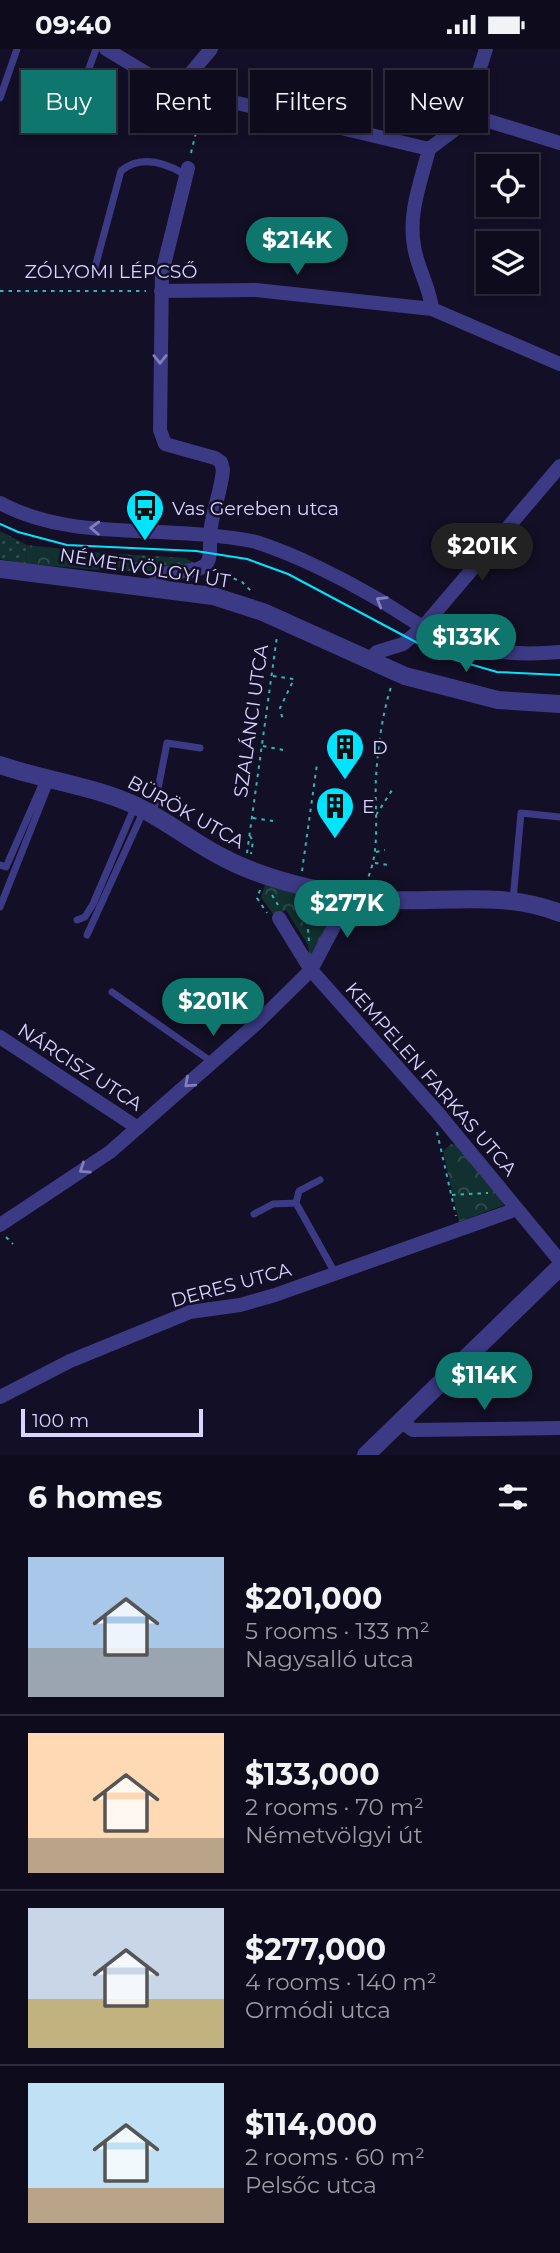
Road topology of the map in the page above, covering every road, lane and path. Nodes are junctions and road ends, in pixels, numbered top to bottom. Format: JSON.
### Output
{"nodes":[{"id":1,"x":17,"y":49,"type":"edge"},
{"id":2,"x":96,"y":49,"type":"edge"},
{"id":3,"x":106,"y":49,"type":"edge"},
{"id":4,"x":211,"y":49,"type":"edge"},
{"id":5,"x":485,"y":49,"type":"edge"},
{"id":6,"x":88,"y":70,"type":"edge"},
{"id":7,"x":138,"y":70,"type":"edge"},
{"id":8,"x":193,"y":70,"type":"edge"},
{"id":9,"x":479,"y":70,"type":"edge"},
{"id":10,"x":0,"y":99,"type":"edge"},
{"id":11,"x":236,"y":104,"type":"edge"},
{"id":12,"x":488,"y":120,"type":"edge"},
{"id":13,"x":196,"y":133,"type":"edge"},
{"id":14,"x":450,"y":133,"type":"edge"},
{"id":15,"x":560,"y":143,"type":"edge"},
{"id":16,"x":429,"y":149,"type":"junction"},
{"id":17,"x":187,"y":171,"type":"junction"},
{"id":18,"x":94,"y":271,"type":"dead end"},
{"id":19,"x":0,"y":291,"type":"edge"},
{"id":20,"x":162,"y":291,"type":"junction"},
{"id":21,"x":432,"y":309,"type":"junction"},
{"id":22,"x":560,"y":364,"type":"edge"},
{"id":23,"x":560,"y":466,"type":"edge"},
{"id":24,"x":3,"y":505,"type":"edge"},
{"id":25,"x":210,"y":535,"type":"junction"},
{"id":26,"x":204,"y":566,"type":"junction"},
{"id":27,"x":0,"y":569,"type":"edge"},
{"id":28,"x":153,"y":588,"type":"junction"},
{"id":29,"x":263,"y":612,"type":"junction"},
{"id":30,"x":423,"y":627,"type":"junction"},
{"id":31,"x":277,"y":635,"type":"dead end"},
{"id":32,"x":560,"y":652,"type":"edge"},
{"id":33,"x":368,"y":661,"type":"junction"},
{"id":34,"x":272,"y":675,"type":"junction"},
{"id":35,"x":390,"y":688,"type":"dead end"},
{"id":36,"x":560,"y":704,"type":"edge"},
{"id":37,"x":283,"y":721,"type":"dead end"},
{"id":38,"x":262,"y":746,"type":"junction"},
{"id":39,"x":200,"y":748,"type":"dead end"},
{"id":40,"x":283,"y":750,"type":"dead end"},
{"id":41,"x":317,"y":764,"type":"dead end"},
{"id":42,"x":0,"y":765,"type":"edge"},
{"id":43,"x":48,"y":778,"type":"junction"},
{"id":44,"x":394,"y":787,"type":"dead end"},
{"id":45,"x":144,"y":810,"type":"junction"},
{"id":46,"x":375,"y":816,"type":"junction"},
{"id":47,"x":560,"y":817,"type":"edge"},
{"id":48,"x":252,"y":818,"type":"junction"},
{"id":49,"x":273,"y":821,"type":"dead end"},
{"id":50,"x":249,"y":835,"type":"junction"},
{"id":51,"x":385,"y":850,"type":"dead end"},
{"id":52,"x":375,"y":852,"type":"junction"},
{"id":53,"x":247,"y":853,"type":"dead end"},
{"id":54,"x":250,"y":859,"type":"dead end"},
{"id":55,"x":374,"y":863,"type":"junction"},
{"id":56,"x":0,"y":865,"type":"edge"},
{"id":57,"x":388,"y":865,"type":"dead end"},
{"id":58,"x":301,"y":876,"type":"dead end"},
{"id":59,"x":314,"y":896,"type":"dead end"},
{"id":60,"x":355,"y":897,"type":"junction"},
{"id":61,"x":513,"y":901,"type":"junction"},
{"id":62,"x":0,"y":907,"type":"edge"},
{"id":63,"x":560,"y":913,"type":"edge"},
{"id":64,"x":279,"y":918,"type":"dead end"},
{"id":65,"x":77,"y":920,"type":"dead end"},
{"id":66,"x":87,"y":935,"type":"dead end"},
{"id":67,"x":310,"y":944,"type":"dead end"},
{"id":68,"x":311,"y":970,"type":"junction"},
{"id":69,"x":112,"y":992,"type":"dead end"},
{"id":70,"x":0,"y":1037,"type":"edge"},
{"id":71,"x":212,"y":1062,"type":"junction"},
{"id":72,"x":438,"y":1113,"type":"junction"},
{"id":73,"x":138,"y":1128,"type":"junction"},
{"id":74,"x":320,"y":1180,"type":"dead end"},
{"id":75,"x":502,"y":1192,"type":"junction"},
{"id":76,"x":451,"y":1195,"type":"junction"},
{"id":77,"x":296,"y":1203,"type":"junction"},
{"id":78,"x":517,"y":1209,"type":"junction"},
{"id":79,"x":254,"y":1214,"type":"dead end"},
{"id":80,"x":459,"y":1230,"type":"junction"},
{"id":81,"x":2,"y":1231,"type":"edge"},
{"id":82,"x":13,"y":1244,"type":"dead end"},
{"id":83,"x":560,"y":1261,"type":"edge"},
{"id":84,"x":560,"y":1267,"type":"edge"},
{"id":85,"x":335,"y":1274,"type":"junction"},
{"id":86,"x":0,"y":1397,"type":"edge"},
{"id":87,"x":400,"y":1421,"type":"junction"},
{"id":88,"x":560,"y":1428,"type":"edge"},
{"id":89,"x":366,"y":1455,"type":"edge"}],
"edges":[{"from":1,"to":10,"type":"lane"},
{"from":2,"to":6,"type":"lane"},
{"from":3,"to":7,"type":"street"},
{"from":4,"to":8,"type":"street"},
{"from":5,"to":9,"type":"street"},
{"from":11,"to":16,"type":"street"},
{"from":12,"to":15,"type":"street"},
{"from":13,"to":17,"type":"path"},
{"from":14,"to":16,"type":"street"},
{"from":16,"to":21,"type":"street"},
{"from":17,"to":18,"type":"lane"},
{"from":17,"to":20,"type":"street"},
{"from":19,"to":20,"type":"path","name":"ZÓLYOMI LÉPCSŐ"},
{"from":20,"to":21,"type":"street","name":"ZÓLYOMI LÉPCSŐ"},
{"from":20,"to":25,"type":"street","one_way":true},
{"from":21,"to":22,"type":"street","name":"ZÓLYOMI LÉPCSŐ"},
{"from":23,"to":30,"type":"street"},
{"from":25,"to":24,"type":"street","name":"NÉMETVÖLGYI ÚT","one_way":true},
{"from":25,"to":26,"type":"street"},
{"from":30,"to":25,"type":"street","name":"NÉMETVÖLGYI ÚT","one_way":true},
{"from":26,"to":28,"type":"street"},
{"from":26,"to":29,"type":"path"},
{"from":27,"to":28,"type":"street","name":"NÉMETVÖLGYI ÚT"},
{"from":28,"to":29,"type":"street","name":"NÉMETVÖLGYI ÚT"},
{"from":29,"to":33,"type":"street","name":"NÉMETVÖLGYI ÚT"},
{"from":30,"to":32,"type":"street","name":"NÉMETVÖLGYI ÚT"},
{"from":30,"to":33,"type":"street"},
{"from":31,"to":34,"type":"path","name":"SZALÁNCI UTCA"},
{"from":33,"to":36,"type":"street","name":"NÉMETVÖLGYI ÚT"},
{"from":34,"to":37,"type":"path"},
{"from":34,"to":38,"type":"path","name":"SZALÁNCI UTCA"},
{"from":35,"to":46,"type":"path"},
{"from":38,"to":40,"type":"path"},
{"from":38,"to":48,"type":"path","name":"SZALÁNCI UTCA"},
{"from":39,"to":45,"type":"lane"},
{"from":41,"to":58,"type":"path"},
{"from":42,"to":43,"type":"street","name":"BÜRÖK UTCA"},
{"from":43,"to":45,"type":"street","name":"BÜRÖK UTCA"},
{"from":43,"to":56,"type":"lane"},
{"from":43,"to":62,"type":"lane"},
{"from":44,"to":46,"type":"path"},
{"from":45,"to":60,"type":"street","name":"BÜRÖK UTCA"},
{"from":45,"to":65,"type":"lane"},
{"from":45,"to":66,"type":"lane"},
{"from":46,"to":52,"type":"path"},
{"from":47,"to":61,"type":"lane"},
{"from":48,"to":49,"type":"path"},
{"from":48,"to":50,"type":"path","name":"SZALÁNCI UTCA"},
{"from":50,"to":53,"type":"path","name":"SZALÁNCI UTCA"},
{"from":50,"to":54,"type":"path"},
{"from":51,"to":52,"type":"path"},
{"from":52,"to":55,"type":"path"},
{"from":55,"to":57,"type":"path"},
{"from":55,"to":60,"type":"path"},
{"from":59,"to":67,"type":"path"},
{"from":60,"to":61,"type":"street","name":"BÜRÖK UTCA"},
{"from":60,"to":68,"type":"street"},
{"from":61,"to":63,"type":"street","name":"BÜRÖK UTCA"},
{"from":64,"to":68,"type":"street","name":"KEMPELEN FARKAS UTCA"},
{"from":68,"to":71,"type":"street"},
{"from":68,"to":72,"type":"street","name":"KEMPELEN FARKAS UTCA"},
{"from":69,"to":71,"type":"lane"},
{"from":70,"to":73,"type":"street","name":"NÁRCISZ UTCA"},
{"from":71,"to":73,"type":"street","one_way":true},
{"from":72,"to":75,"type":"street","name":"KEMPELEN FARKAS UTCA"},
{"from":72,"to":76,"type":"path"},
{"from":73,"to":81,"type":"street","one_way":true},
{"from":74,"to":77,"type":"lane"},
{"from":75,"to":76,"type":"path"},
{"from":75,"to":78,"type":"street","name":"KEMPELEN FARKAS UTCA"},
{"from":76,"to":80,"type":"path"},
{"from":77,"to":79,"type":"lane"},
{"from":77,"to":85,"type":"lane"},
{"from":78,"to":80,"type":"street","name":"DERES UTCA"},
{"from":78,"to":83,"type":"street","name":"KEMPELEN FARKAS UTCA"},
{"from":80,"to":85,"type":"street","name":"DERES UTCA"},
{"from":81,"to":82,"type":"path"},
{"from":84,"to":87,"type":"street"},
{"from":85,"to":86,"type":"street","name":"DERES UTCA"},
{"from":87,"to":88,"type":"street"},
{"from":87,"to":89,"type":"street"}]}
